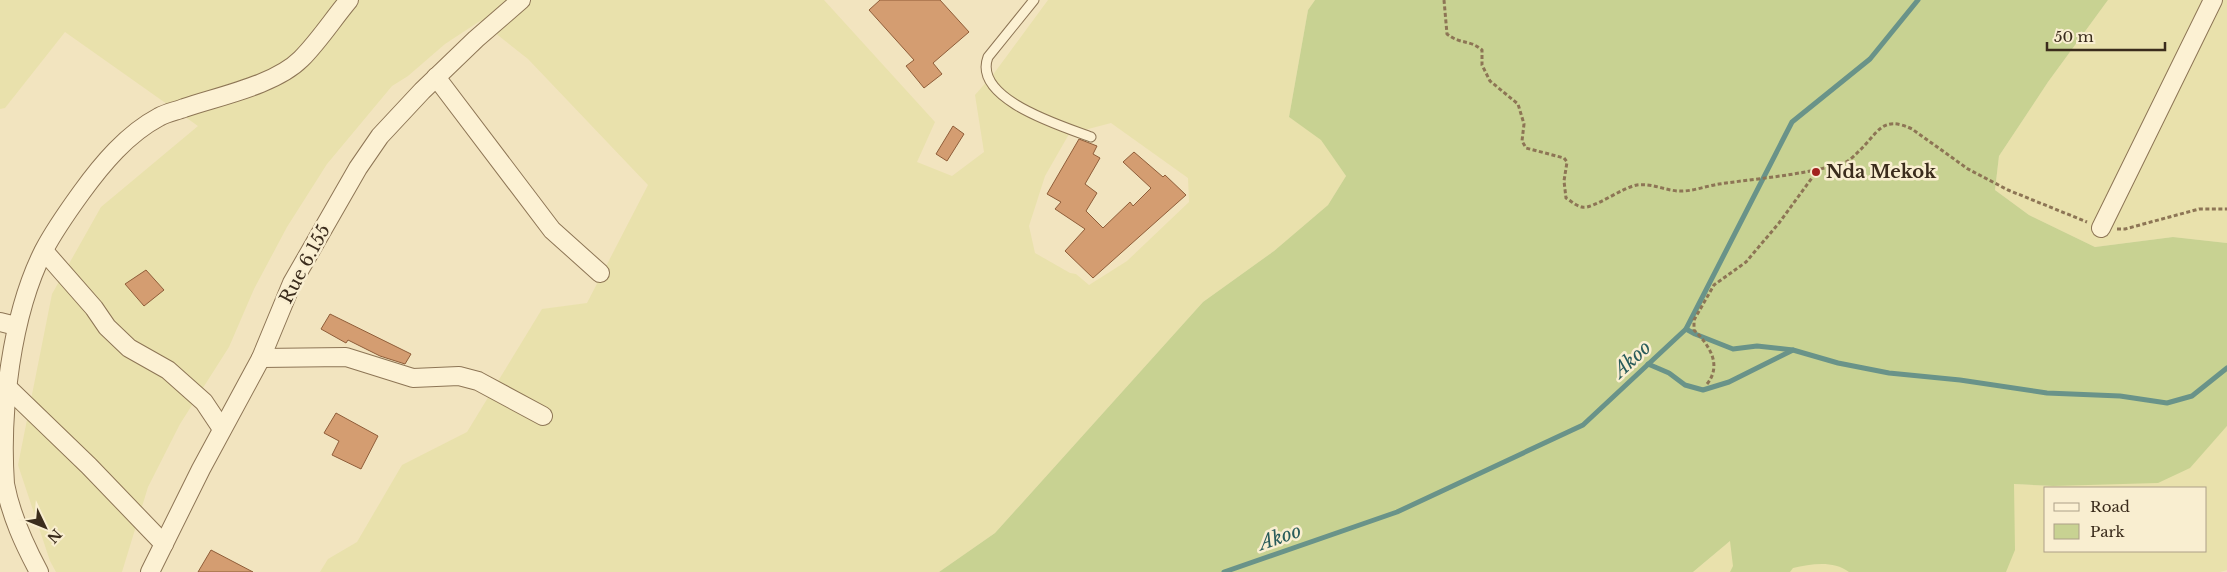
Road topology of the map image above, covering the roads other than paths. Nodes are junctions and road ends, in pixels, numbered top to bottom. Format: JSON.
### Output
{"nodes":[{"id":1,"x":349,"y":0,"type":"edge"},
{"id":2,"x":521,"y":0,"type":"edge"},
{"id":3,"x":1034,"y":0,"type":"edge"},
{"id":4,"x":2213,"y":0,"type":"edge"},
{"id":5,"x":436,"y":77,"type":"junction"},
{"id":6,"x":1090,"y":137,"type":"dead end"},
{"id":7,"x":2101,"y":228,"type":"road end"},
{"id":8,"x":44,"y":251,"type":"junction"},
{"id":9,"x":600,"y":273,"type":"dead end"},
{"id":10,"x":8,"y":324,"type":"edge"},
{"id":11,"x":261,"y":358,"type":"junction"},
{"id":12,"x":4,"y":384,"type":"junction"},
{"id":13,"x":543,"y":416,"type":"dead end"},
{"id":14,"x":222,"y":429,"type":"junction"},
{"id":15,"x":164,"y":544,"type":"junction"},
{"id":16,"x":39,"y":572,"type":"edge"},
{"id":17,"x":150,"y":572,"type":"edge"}],
"edges":[{"from":1,"to":8,"type":"street"},
{"from":2,"to":5,"type":"street","name":"Rue 6.155"},
{"from":3,"to":6,"type":"lane"},
{"from":4,"to":7,"type":"street"},
{"from":5,"to":9,"type":"street"},
{"from":5,"to":11,"type":"street","name":"Rue 6.155"},
{"from":8,"to":10,"type":"street"},
{"from":8,"to":14,"type":"street"},
{"from":10,"to":12,"type":"street"},
{"from":11,"to":13,"type":"street"},
{"from":11,"to":14,"type":"street","name":"Rue 6.155"},
{"from":12,"to":15,"type":"street"},
{"from":12,"to":16,"type":"street"},
{"from":14,"to":15,"type":"street","name":"Rue 6.155"},
{"from":15,"to":17,"type":"street","name":"Rue 6.155"}]}
